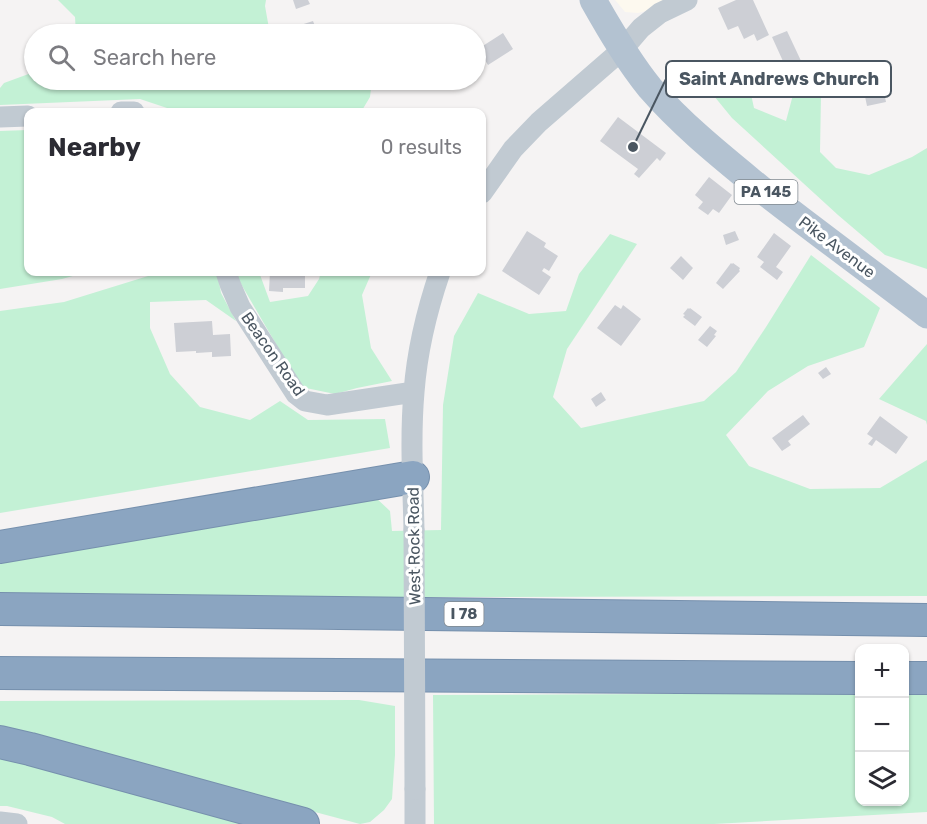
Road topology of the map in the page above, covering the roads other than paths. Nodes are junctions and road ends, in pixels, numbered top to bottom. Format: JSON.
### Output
{"nodes":[{"id":1,"x":593,"y":0,"type":"edge"},
{"id":2,"x":687,"y":0,"type":"edge"},
{"id":3,"x":623,"y":49,"type":"junction"},
{"id":4,"x":24,"y":116,"type":"edge"},
{"id":5,"x":0,"y":117,"type":"edge"},
{"id":6,"x":486,"y":187,"type":"edge"},
{"id":7,"x":227,"y":276,"type":"edge"},
{"id":8,"x":439,"y":276,"type":"edge"},
{"id":9,"x":927,"y":315,"type":"edge"},
{"id":10,"x":414,"y":392,"type":"junction"},
{"id":11,"x":413,"y":477,"type":"junction"},
{"id":12,"x":0,"y":547,"type":"edge"},
{"id":13,"x":0,"y":609,"type":"edge"},
{"id":14,"x":927,"y":620,"type":"edge"},
{"id":15,"x":0,"y":673,"type":"edge"},
{"id":16,"x":855,"y":678,"type":"edge"},
{"id":17,"x":909,"y":678,"type":"edge"},
{"id":18,"x":927,"y":678,"type":"edge"},
{"id":19,"x":0,"y":742,"type":"edge"},
{"id":20,"x":0,"y":822,"type":"edge"},
{"id":21,"x":17,"y":824,"type":"edge"},
{"id":22,"x":303,"y":824,"type":"edge"},
{"id":23,"x":415,"y":824,"type":"edge"}],
"edges":[{"from":1,"to":3,"type":"main road","number":"PA 145"},
{"from":2,"to":3,"type":"street"},
{"from":3,"to":6,"type":"street"},
{"from":3,"to":9,"type":"main road","name":"Pike Avenue","number":"PA 145"},
{"from":4,"to":5,"type":"street"},
{"from":7,"to":10,"type":"street","name":"Beacon Road"},
{"from":8,"to":10,"type":"street","name":"West Rock Road"},
{"from":10,"to":11,"type":"street","name":"West Rock Road"},
{"from":11,"to":12,"type":"highway"},
{"from":11,"to":23,"type":"street","name":"West Rock Road","bridge":true},
{"from":13,"to":14,"type":"highway","number":"I 78"},
{"from":15,"to":16,"type":"highway"},
{"from":17,"to":18,"type":"highway"},
{"from":19,"to":22,"type":"highway"},
{"from":20,"to":21,"type":"street"}]}
